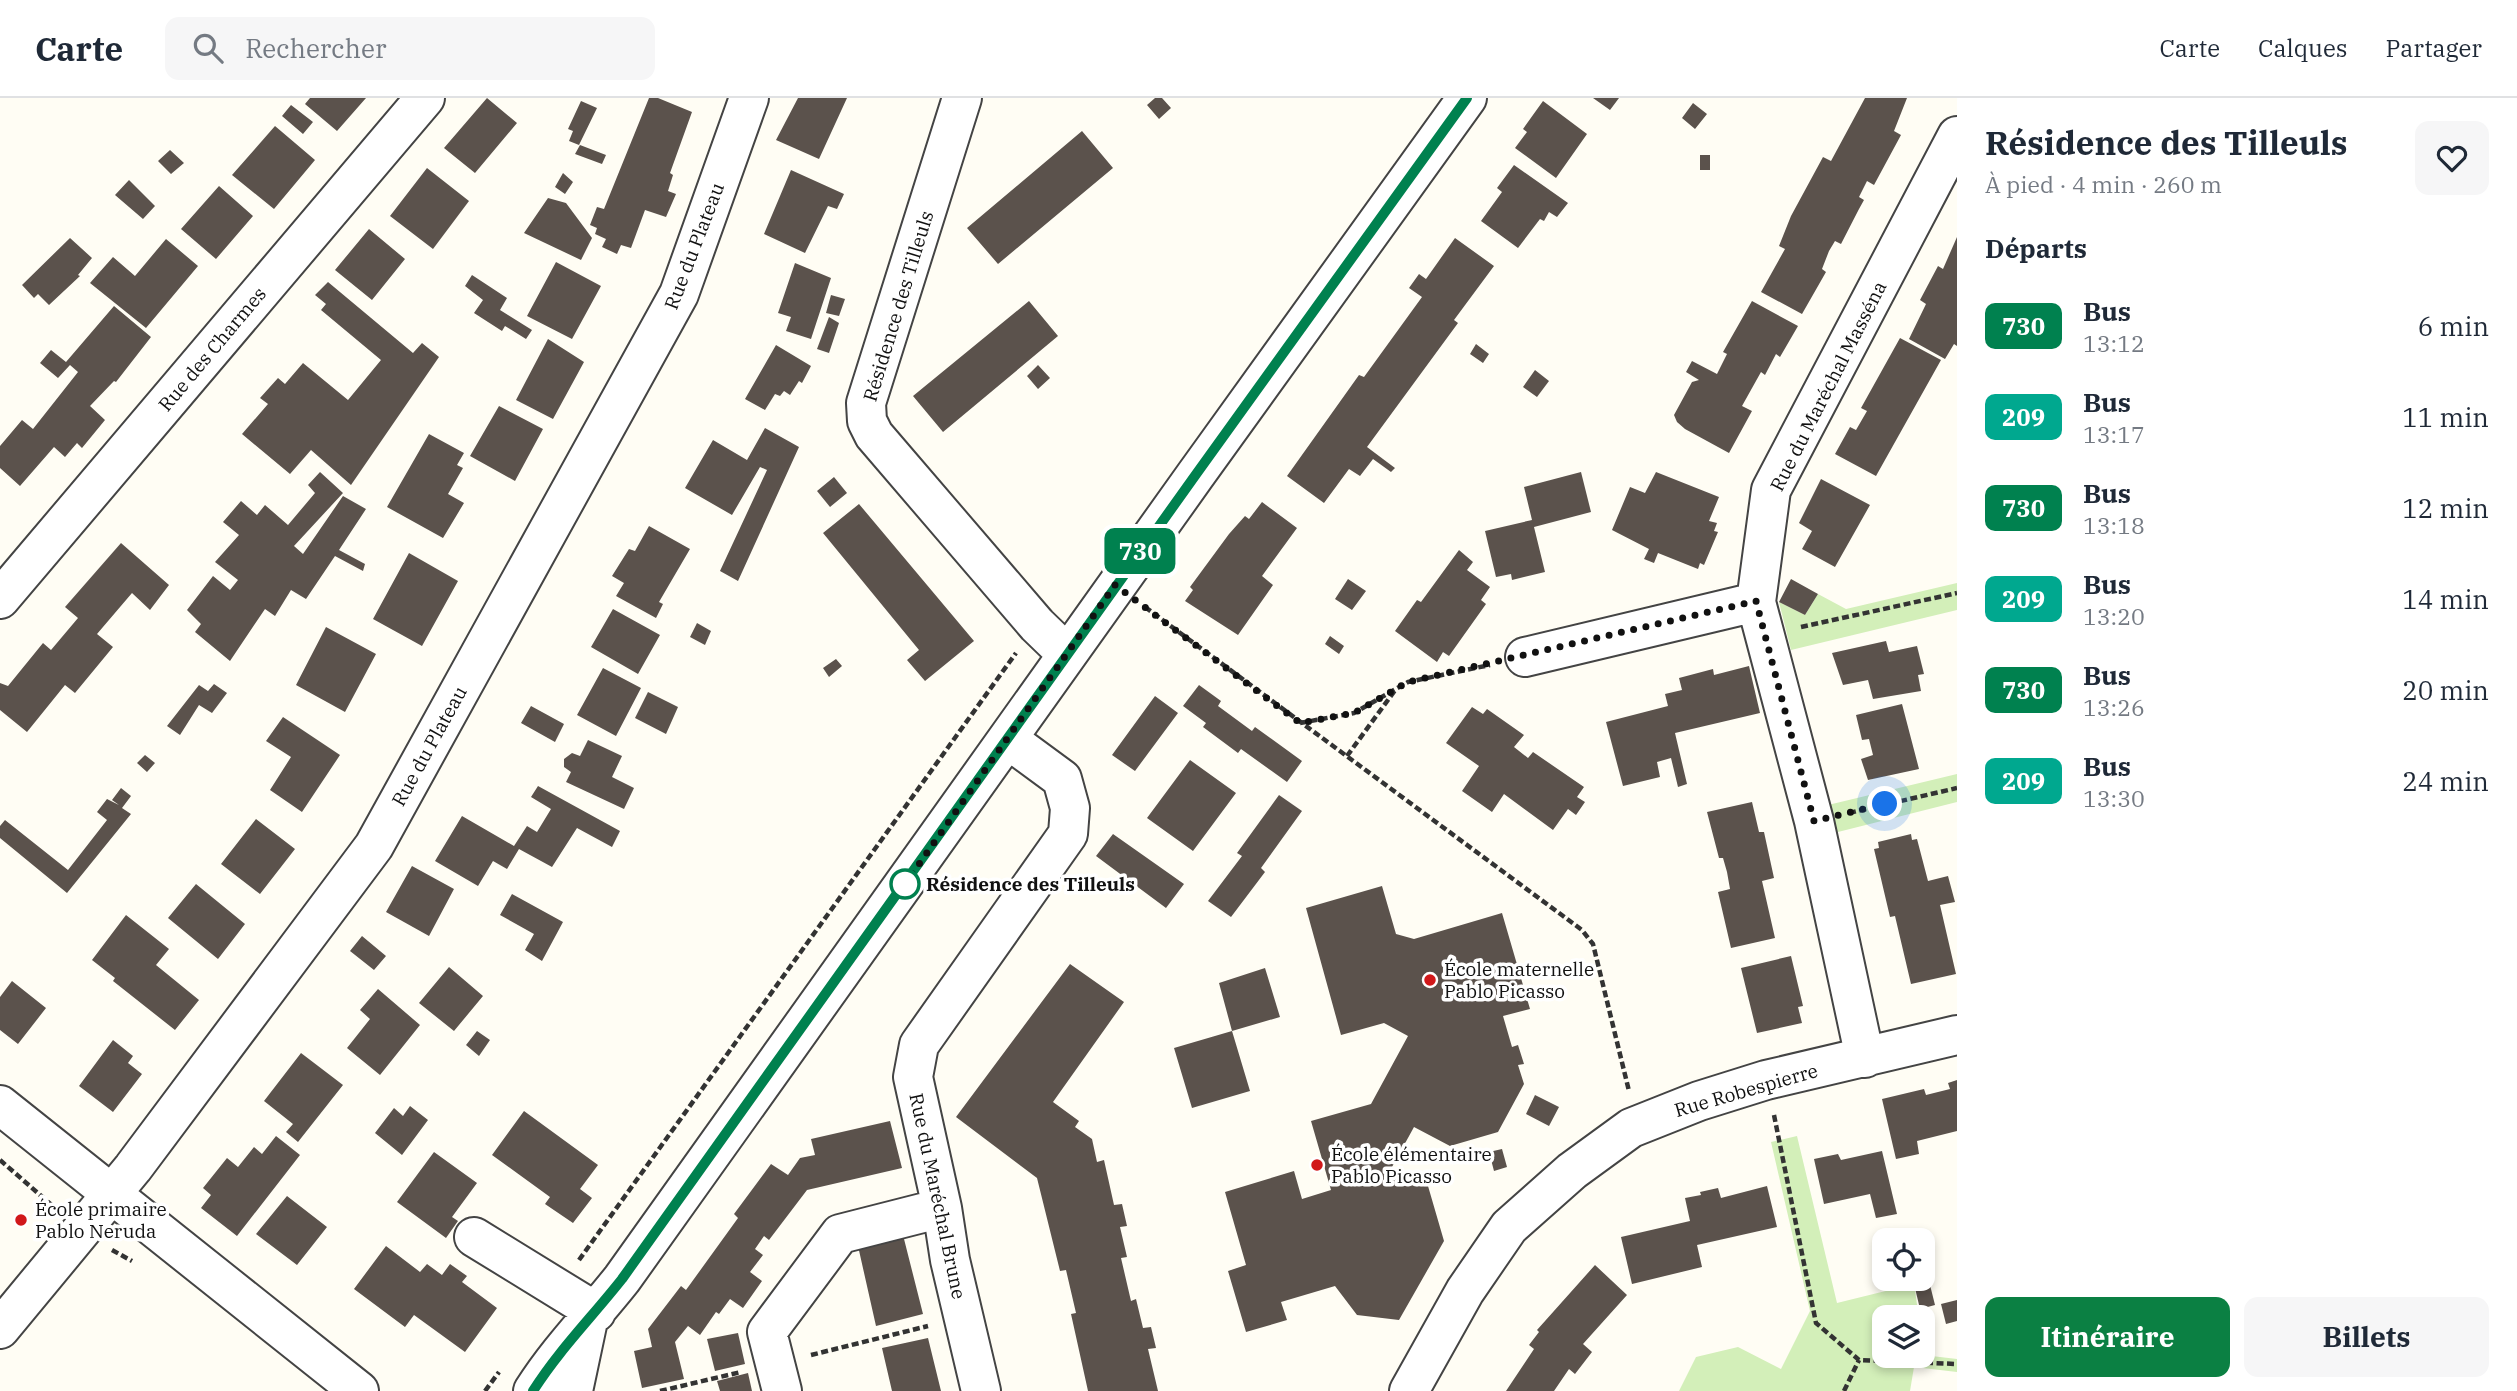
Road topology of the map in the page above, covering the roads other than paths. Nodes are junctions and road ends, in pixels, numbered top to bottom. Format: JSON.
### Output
{"nodes":[{"id":1,"x":425,"y":98,"type":"edge"},
{"id":2,"x":749,"y":98,"type":"edge"},
{"id":3,"x":962,"y":98,"type":"edge"},
{"id":4,"x":1467,"y":98,"type":"edge"},
{"id":5,"x":1957,"y":136,"type":"edge"},
{"id":6,"x":0,"y":599,"type":"edge"},
{"id":7,"x":1760,"y":618,"type":"junction"},
{"id":8,"x":1067,"y":654,"type":"junction"},
{"id":9,"x":1525,"y":657,"type":"road end"},
{"id":10,"x":1009,"y":740,"type":"junction"},
{"id":11,"x":1957,"y":1035,"type":"edge"},
{"id":12,"x":1865,"y":1058,"type":"junction"},
{"id":13,"x":0,"y":1105,"type":"edge"},
{"id":14,"x":110,"y":1196,"type":"junction"},
{"id":15,"x":943,"y":1208,"type":"junction"},
{"id":16,"x":474,"y":1237,"type":"dead end"},
{"id":17,"x":592,"y":1317,"type":"junction"},
{"id":18,"x":0,"y":1329,"type":"edge"},
{"id":19,"x":359,"y":1391,"type":"edge"},
{"id":20,"x":533,"y":1391,"type":"edge"},
{"id":21,"x":573,"y":1391,"type":"edge"},
{"id":22,"x":782,"y":1391,"type":"edge"},
{"id":23,"x":981,"y":1391,"type":"edge"},
{"id":24,"x":1409,"y":1391,"type":"edge"}],
"edges":[{"from":1,"to":6,"type":"street","name":"Rue des Charmes"},
{"from":2,"to":14,"type":"street","name":"Rue du Plateau"},
{"from":3,"to":8,"type":"street","name":"Résidence des Tilleuls"},
{"from":4,"to":8,"type":"street"},
{"from":5,"to":7,"type":"street","name":"Rue du Maréchal Masséna"},
{"from":7,"to":9,"type":"street"},
{"from":7,"to":12,"type":"street","name":"Rue du Maréchal Masséna"},
{"from":8,"to":10,"type":"street"},
{"from":10,"to":15,"type":"street","name":"Rue du Maréchal Brune"},
{"from":10,"to":17,"type":"street"},
{"from":11,"to":12,"type":"street","name":"Rue Robespierre"},
{"from":12,"to":24,"type":"street","name":"Rue Robespierre"},
{"from":13,"to":14,"type":"street"},
{"from":14,"to":18,"type":"street","name":"Rue du Plateau"},
{"from":14,"to":19,"type":"street"},
{"from":15,"to":22,"type":"street"},
{"from":15,"to":23,"type":"street","name":"Rue du Maréchal Brune"},
{"from":16,"to":17,"type":"street"},
{"from":17,"to":20,"type":"street"},
{"from":17,"to":21,"type":"street"}]}
